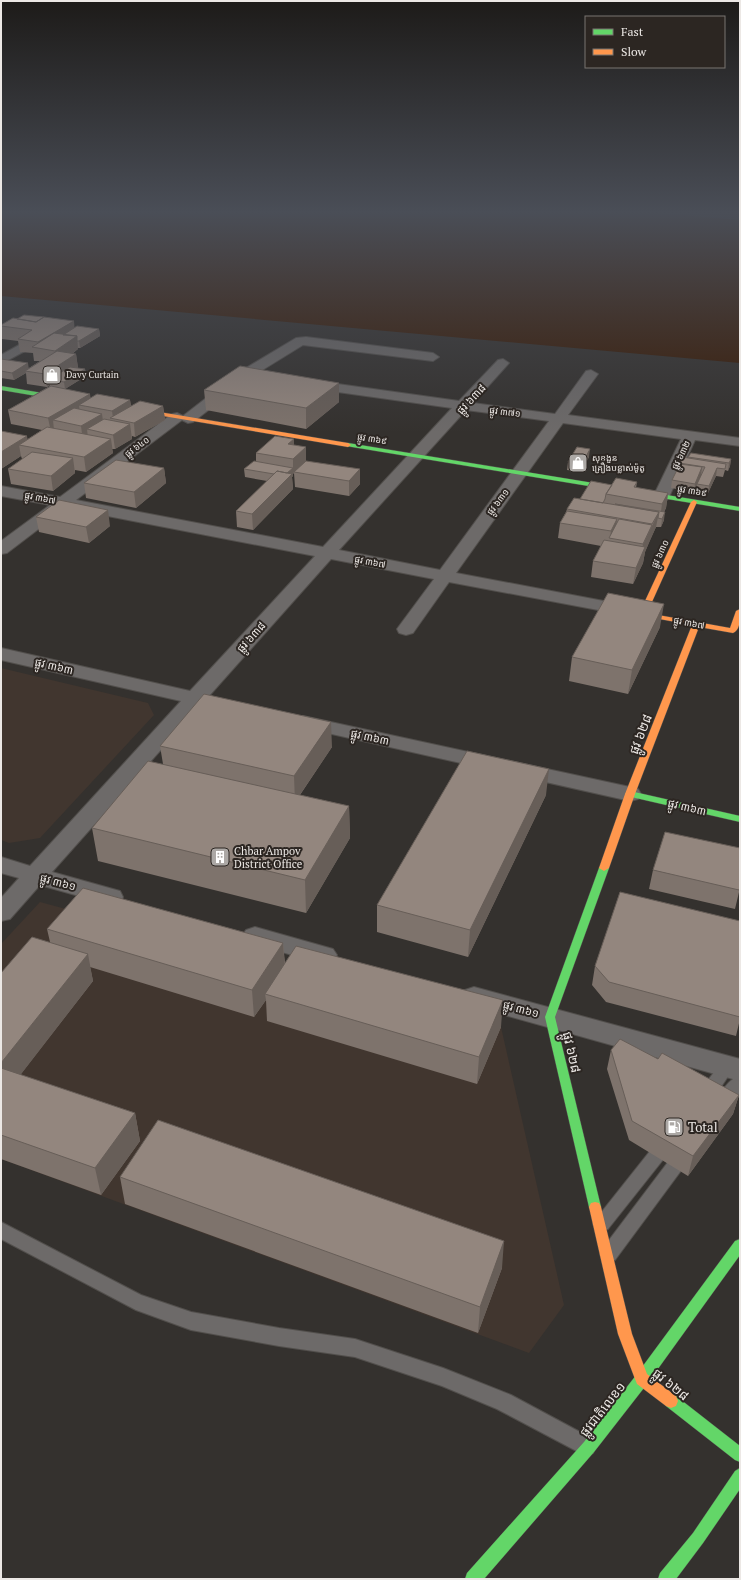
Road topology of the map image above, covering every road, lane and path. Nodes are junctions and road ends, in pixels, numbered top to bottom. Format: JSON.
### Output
{"nodes":[{"id":1,"x":30,"y":343,"type":"edge"},
{"id":2,"x":433,"y":357,"type":"dead end"},
{"id":3,"x":1,"y":360,"type":"edge"},
{"id":4,"x":503,"y":363,"type":"dead end"},
{"id":5,"x":246,"y":374,"type":"junction"},
{"id":6,"x":591,"y":374,"type":"dead end"},
{"id":7,"x":269,"y":378,"type":"edge"},
{"id":8,"x":292,"y":381,"type":"edge"},
{"id":9,"x":1,"y":388,"type":"edge"},
{"id":10,"x":72,"y":400,"type":"edge"},
{"id":11,"x":464,"y":406,"type":"junction"},
{"id":12,"x":127,"y":408,"type":"edge"},
{"id":13,"x":182,"y":418,"type":"junction"},
{"id":14,"x":559,"y":419,"type":"junction"},
{"id":15,"x":690,"y":436,"type":"junction"},
{"id":16,"x":740,"y":442,"type":"edge"},
{"id":17,"x":415,"y":456,"type":"junction"},
{"id":18,"x":519,"y":473,"type":"junction"},
{"id":19,"x":1,"y":490,"type":"edge"},
{"id":20,"x":662,"y":497,"type":"junction"},
{"id":21,"x":63,"y":502,"type":"junction"},
{"id":22,"x":694,"y":502,"type":"junction"},
{"id":23,"x":740,"y":509,"type":"edge"},
{"id":24,"x":1,"y":549,"type":"edge"},
{"id":25,"x":327,"y":553,"type":"junction"},
{"id":26,"x":443,"y":576,"type":"junction"},
{"id":27,"x":740,"y":611,"type":"edge"},
{"id":28,"x":643,"y":614,"type":"junction"},
{"id":29,"x":696,"y":624,"type":"junction"},
{"id":30,"x":406,"y":629,"type":"dead end"},
{"id":31,"x":737,"y":631,"type":"edge"},
{"id":32,"x":1,"y":654,"type":"edge"},
{"id":33,"x":195,"y":699,"type":"junction"},
{"id":34,"x":226,"y":706,"type":"edge"},
{"id":35,"x":288,"y":719,"type":"edge"},
{"id":36,"x":630,"y":794,"type":"junction"},
{"id":37,"x":740,"y":819,"type":"edge"},
{"id":38,"x":1,"y":865,"type":"edge"},
{"id":39,"x":36,"y":876,"type":"junction"},
{"id":40,"x":136,"y":903,"type":"edge"},
{"id":41,"x":1,"y":913,"type":"edge"},
{"id":42,"x":235,"y":931,"type":"edge"},
{"id":43,"x":343,"y":960,"type":"edge"},
{"id":44,"x":450,"y":990,"type":"edge"},
{"id":45,"x":550,"y":1017,"type":"junction"},
{"id":46,"x":736,"y":1072,"type":"edge"},
{"id":47,"x":703,"y":1097,"type":"edge"},
{"id":48,"x":720,"y":1107,"type":"edge"},
{"id":49,"x":656,"y":1156,"type":"dead end"},
{"id":50,"x":674,"y":1167,"type":"dead end"},
{"id":51,"x":600,"y":1227,"type":"junction"},
{"id":52,"x":1,"y":1230,"type":"edge"},
{"id":53,"x":740,"y":1245,"type":"edge"},
{"id":54,"x":607,"y":1256,"type":"junction"},
{"id":55,"x":642,"y":1379,"type":"junction"},
{"id":56,"x":589,"y":1447,"type":"junction"},
{"id":57,"x":740,"y":1455,"type":"edge"},
{"id":58,"x":740,"y":1476,"type":"edge"},
{"id":59,"x":473,"y":1579,"type":"edge"},
{"id":60,"x":666,"y":1579,"type":"edge"}],
"edges":[{"from":1,"to":3,"type":"street"},
{"from":2,"to":5,"type":"street","name":"ផ្លូវ ៦៤០"},
{"from":4,"to":11,"type":"street","name":"ផ្លូវ ៦៣៨"},
{"from":5,"to":7,"type":"street"},
{"from":5,"to":13,"type":"street","name":"ផ្លូវ ៦៤០"},
{"from":6,"to":14,"type":"street","name":"ផ្លូវ ៦៣១"},
{"from":8,"to":11,"type":"street","name":"ផ្លូវ ៣៧១"},
{"from":9,"to":10,"type":"main road"},
{"from":11,"to":14,"type":"street","name":"ផ្លូវ ៣៧១"},
{"from":11,"to":17,"type":"street","name":"ផ្លូវ ៦៣៨"},
{"from":12,"to":13,"type":"main road","name":"ផ្លូវ ៣៦៩"},
{"from":13,"to":17,"type":"main road","name":"ផ្លូវ ៣៦៩"},
{"from":13,"to":21,"type":"street","name":"ផ្លូវ ៦៤០"},
{"from":14,"to":15,"type":"street","name":"ផ្លូវ ៣៧១"},
{"from":14,"to":18,"type":"street","name":"ផ្លូវ ៦៣១"},
{"from":15,"to":16,"type":"street","name":"ផ្លូវ ៣៧១"},
{"from":15,"to":20,"type":"street","name":"ផ្លូវ ៦៣២"},
{"from":17,"to":18,"type":"main road","name":"ផ្លូវ ៣៦៩"},
{"from":17,"to":25,"type":"street","name":"ផ្លូវ ៦៣៨"},
{"from":18,"to":20,"type":"main road","name":"ផ្លូវ ៣៦៩"},
{"from":18,"to":26,"type":"street","name":"ផ្លូវ ៦៣១"},
{"from":19,"to":21,"type":"street","name":"ផ្លូវ ៣៦៧"},
{"from":20,"to":22,"type":"main road","name":"ផ្លូវ ៣៦៩"},
{"from":21,"to":24,"type":"street","name":"ផ្លូវ ៦៤០"},
{"from":21,"to":25,"type":"street","name":"ផ្លូវ ៣៦៧"},
{"from":22,"to":23,"type":"main road","name":"ផ្លូវ ៣៦៩"},
{"from":22,"to":28,"type":"main road","name":"ផ្លូវ ៦៣០"},
{"from":25,"to":26,"type":"street","name":"ផ្លូវ ៣៦៧"},
{"from":25,"to":33,"type":"street","name":"ផ្លូវ ៦៣៨"},
{"from":26,"to":28,"type":"street","name":"ផ្លូវ ៣៦៧"},
{"from":26,"to":30,"type":"street","name":"ផ្លូវ ៦៣១"},
{"from":27,"to":31,"type":"main road"},
{"from":28,"to":29,"type":"main road","name":"ផ្លូវ ៣៦៧"},
{"from":29,"to":31,"type":"main road","name":"ផ្លូវ ៣៦៧"},
{"from":29,"to":36,"type":"main road","name":"ផ្លូវ ៦២៨"},
{"from":32,"to":33,"type":"street","name":"ផ្លូវ ៣៦៣"},
{"from":33,"to":34,"type":"street","name":"ផ្លូវ ៣៦៣"},
{"from":33,"to":39,"type":"street","name":"ផ្លូវ ៦៣៨"},
{"from":35,"to":36,"type":"street","name":"ផ្លូវ ៣៦៣"},
{"from":36,"to":37,"type":"main road","name":"ផ្លូវ ៣៦៣"},
{"from":36,"to":45,"type":"main road","name":"ផ្លូវ ៦២៨"},
{"from":38,"to":39,"type":"street","name":"ផ្លូវ ៣៦១"},
{"from":39,"to":40,"type":"street","name":"ផ្លូវ ៣៦១"},
{"from":39,"to":41,"type":"street","name":"ផ្លូវ ៦៣៨"},
{"from":42,"to":43,"type":"street"},
{"from":44,"to":45,"type":"street","name":"ផ្លូវ ៣៦១"},
{"from":45,"to":46,"type":"street","name":"ផ្លូវ ៣៦១"},
{"from":45,"to":51,"type":"main road","name":"ផ្លូវ ៦២៨"},
{"from":46,"to":47,"type":"lane"},
{"from":46,"to":48,"type":"lane"},
{"from":49,"to":51,"type":"lane"},
{"from":50,"to":54,"type":"lane"},
{"from":51,"to":54,"type":"main road","name":"ផ្លូវ ៦២៨"},
{"from":52,"to":56,"type":"lane"},
{"from":53,"to":55,"type":"main road","name":"ផ្លូវជាតិលេខ១"},
{"from":54,"to":55,"type":"main road","name":"ផ្លូវ ៦២៨"},
{"from":55,"to":56,"type":"main road","name":"ផ្លូវជាតិលេខ១"},
{"from":55,"to":57,"type":"main road","name":"ផ្លូវ ៦២៨"},
{"from":56,"to":59,"type":"main road","name":"ផ្លូវជាតិលេខ១"},
{"from":58,"to":60,"type":"main road"}]}
